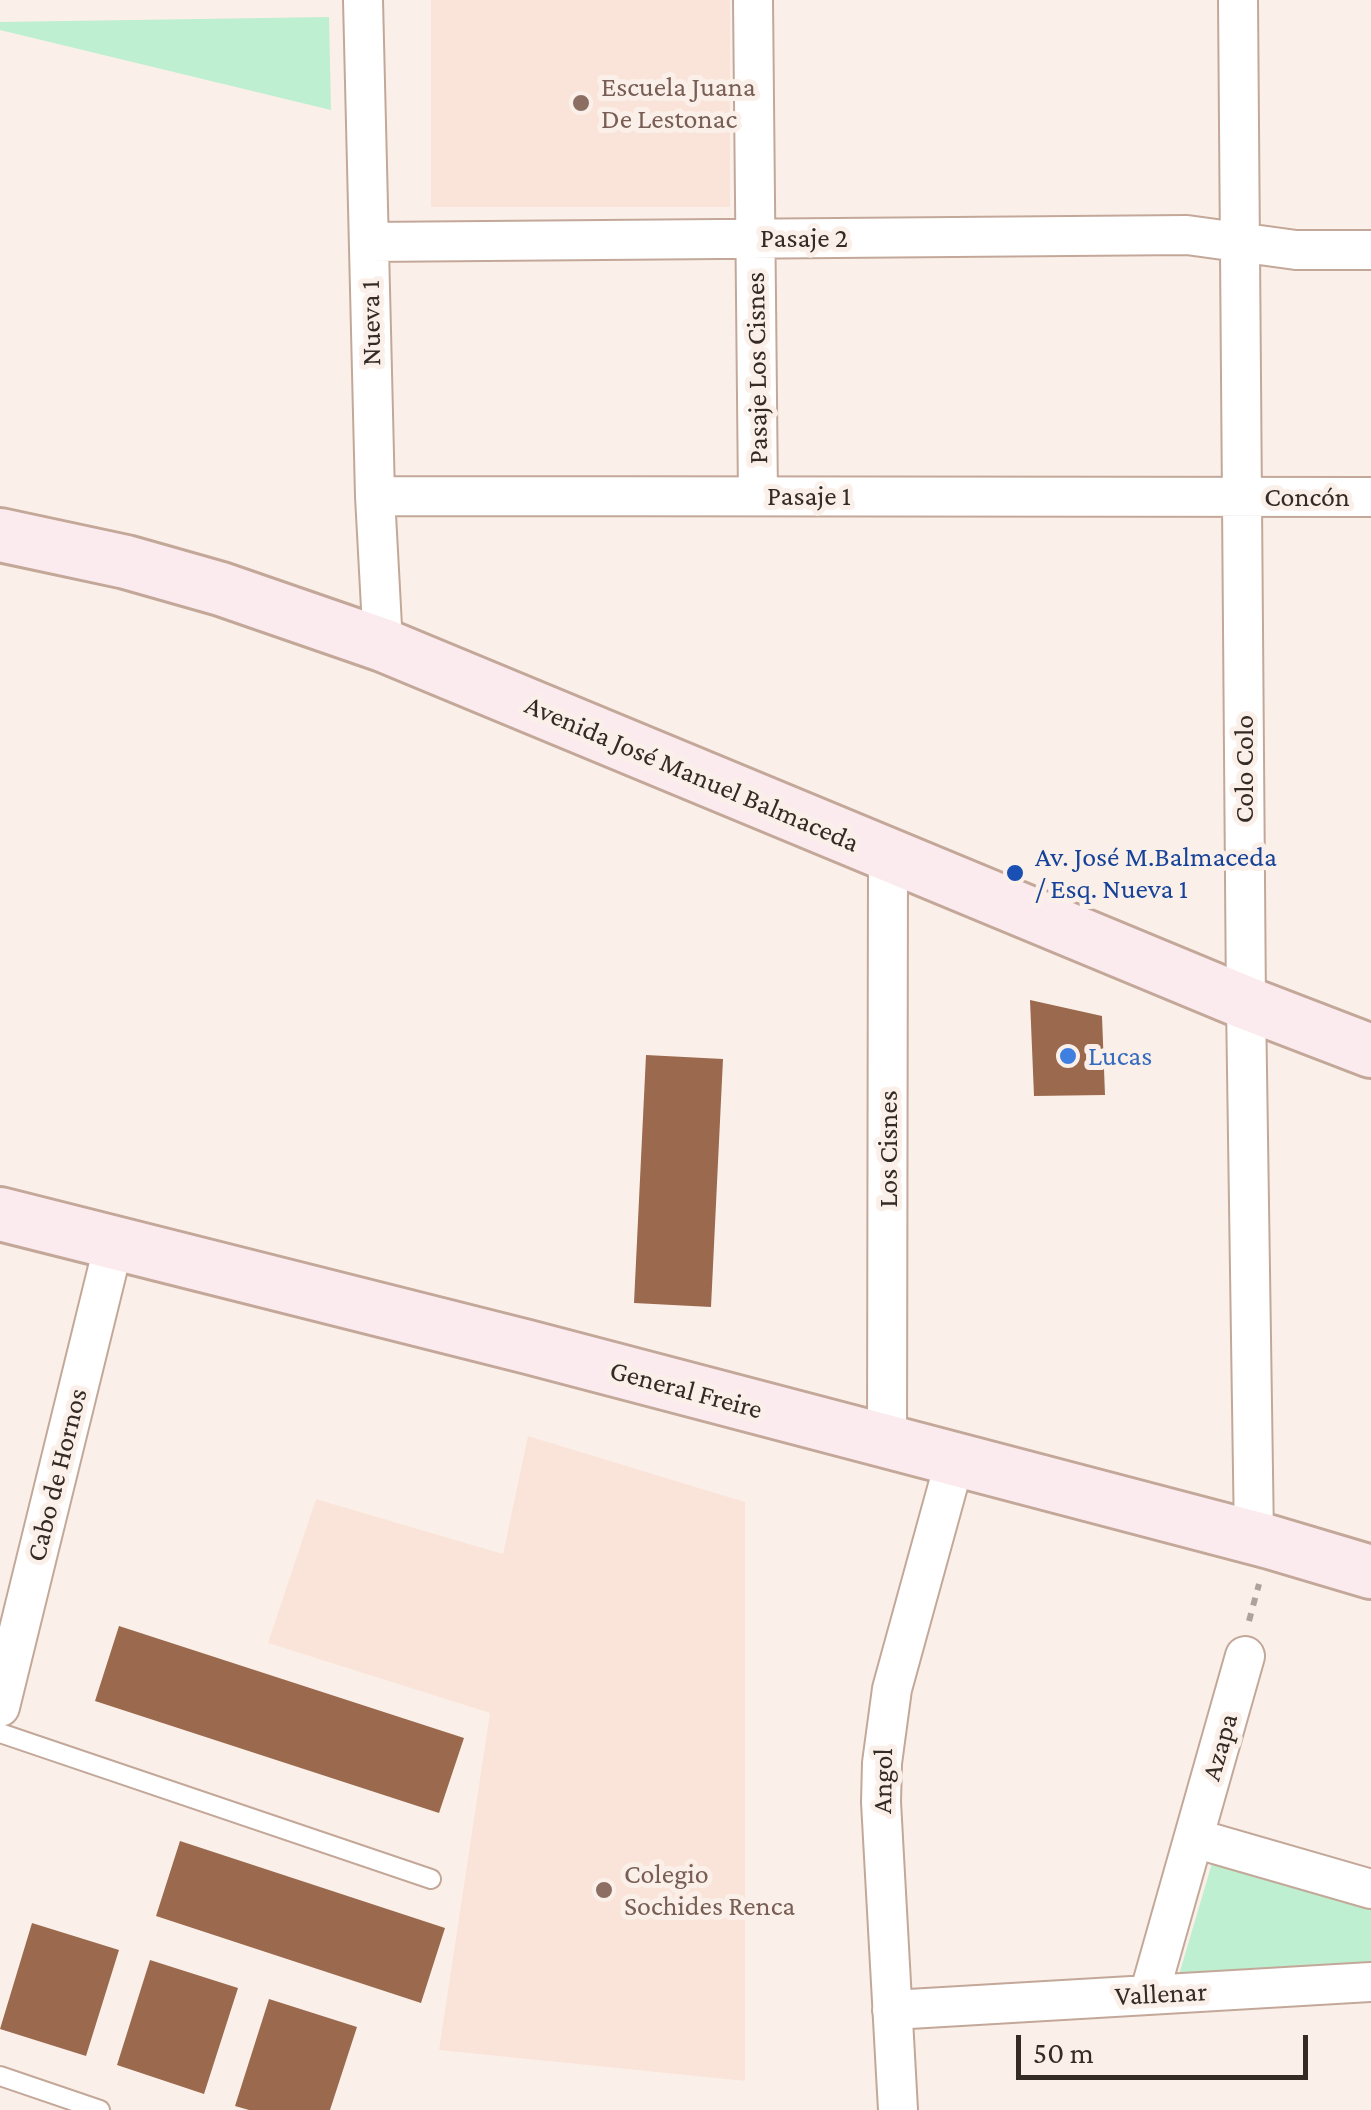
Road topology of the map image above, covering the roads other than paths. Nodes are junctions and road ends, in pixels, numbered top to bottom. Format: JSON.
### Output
{"nodes":[{"id":1,"x":363,"y":0,"type":"edge"},
{"id":2,"x":753,"y":0,"type":"edge"},
{"id":3,"x":1238,"y":0,"type":"edge"},
{"id":4,"x":755,"y":238,"type":"junction"},
{"id":5,"x":369,"y":242,"type":"junction"},
{"id":6,"x":1240,"y":242,"type":"junction"},
{"id":7,"x":1371,"y":250,"type":"edge"},
{"id":8,"x":375,"y":496,"type":"junction"},
{"id":9,"x":758,"y":496,"type":"junction"},
{"id":10,"x":1242,"y":497,"type":"junction"},
{"id":11,"x":1371,"y":497,"type":"edge"},
{"id":12,"x":0,"y":535,"type":"edge"},
{"id":13,"x":384,"y":646,"type":"junction"},
{"id":14,"x":888,"y":856,"type":"junction"},
{"id":15,"x":1246,"y":1003,"type":"junction"},
{"id":16,"x":1371,"y":1050,"type":"edge"},
{"id":17,"x":0,"y":1214,"type":"edge"},
{"id":18,"x":114,"y":1243,"type":"junction"},
{"id":19,"x":887,"y":1443,"type":"junction"},
{"id":20,"x":955,"y":1460,"type":"junction"},
{"id":21,"x":1262,"y":1540,"type":"junction"},
{"id":22,"x":1371,"y":1572,"type":"edge"},
{"id":23,"x":1245,"y":1656,"type":"road end"},
{"id":24,"x":0,"y":1708,"type":"edge"},
{"id":25,"x":0,"y":1732,"type":"edge"},
{"id":26,"x":1194,"y":1838,"type":"junction"},
{"id":27,"x":431,"y":1879,"type":"dead end"},
{"id":28,"x":1371,"y":1889,"type":"edge"},
{"id":29,"x":1371,"y":1982,"type":"edge"},
{"id":30,"x":1149,"y":1994,"type":"junction"},
{"id":31,"x":892,"y":2010,"type":"junction"},
{"id":32,"x":0,"y":2076,"type":"edge"},
{"id":33,"x":100,"y":2110,"type":"edge"},
{"id":34,"x":898,"y":2110,"type":"edge"}],
"edges":[{"from":1,"to":5,"type":"street","name":"Nueva 1"},
{"from":2,"to":4,"type":"street","name":"Pasaje Los Cisnes"},
{"from":3,"to":6,"type":"street","name":"Colo Colo"},
{"from":4,"to":5,"type":"street","name":"Pasaje 2"},
{"from":4,"to":6,"type":"street","name":"Pasaje 2"},
{"from":4,"to":9,"type":"street","name":"Pasaje Los Cisnes"},
{"from":5,"to":8,"type":"street","name":"Nueva 1"},
{"from":6,"to":7,"type":"street","name":"Pasaje 2"},
{"from":6,"to":10,"type":"street","name":"Colo Colo"},
{"from":8,"to":9,"type":"street","name":"Pasaje 1"},
{"from":8,"to":13,"type":"street","name":"Nueva 1"},
{"from":9,"to":10,"type":"street","name":"Pasaje 1"},
{"from":10,"to":11,"type":"street","name":"Concón"},
{"from":10,"to":15,"type":"street","name":"Colo Colo"},
{"from":12,"to":13,"type":"main road","name":"Avenida José Manuel Balmaceda"},
{"from":13,"to":14,"type":"main road","name":"Avenida José Manuel Balmaceda"},
{"from":14,"to":15,"type":"main road","name":"Avenida José Manuel Balmaceda"},
{"from":14,"to":19,"type":"street","name":"Los Cisnes"},
{"from":15,"to":16,"type":"main road","name":"Avenida José Manuel Balmaceda"},
{"from":15,"to":21,"type":"street","name":"Colo Colo"},
{"from":17,"to":18,"type":"main road","name":"General Freire"},
{"from":18,"to":19,"type":"main road","name":"General Freire"},
{"from":18,"to":24,"type":"street","name":"Cabo de Hornos"},
{"from":19,"to":20,"type":"main road","name":"General Freire"},
{"from":20,"to":21,"type":"main road","name":"General Freire"},
{"from":20,"to":31,"type":"street","name":"Angol"},
{"from":21,"to":22,"type":"main road","name":"General Freire"},
{"from":23,"to":26,"type":"street","name":"Azapa"},
{"from":25,"to":27,"type":"lane"},
{"from":26,"to":28,"type":"street"},
{"from":26,"to":30,"type":"street","name":"Azapa"},
{"from":29,"to":30,"type":"street","name":"Vallenar"},
{"from":30,"to":31,"type":"street","name":"Vallenar"},
{"from":31,"to":34,"type":"street","name":"Angol"},
{"from":32,"to":33,"type":"lane"}]}
